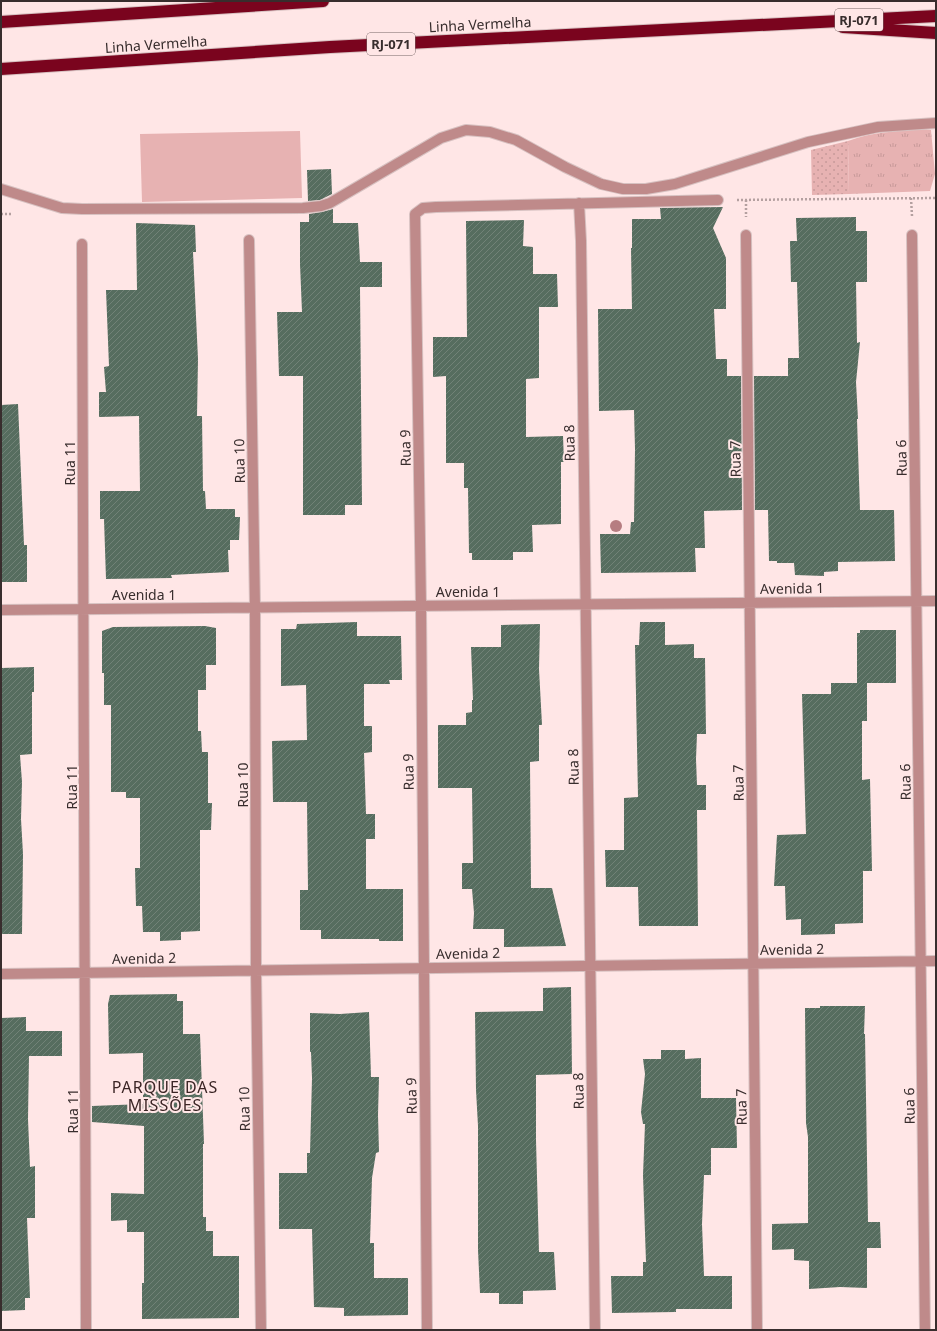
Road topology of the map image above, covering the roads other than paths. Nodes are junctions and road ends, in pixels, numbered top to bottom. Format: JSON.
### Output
{"nodes":[{"id":1,"x":323,"y":1,"type":"edge"},
{"id":2,"x":936,"y":16,"type":"edge"},
{"id":3,"x":1,"y":22,"type":"edge"},
{"id":4,"x":782,"y":24,"type":"junction"},
{"id":5,"x":936,"y":33,"type":"edge"},
{"id":6,"x":1,"y":69,"type":"edge"},
{"id":7,"x":936,"y":123,"type":"edge"},
{"id":8,"x":1,"y":189,"type":"edge"},
{"id":9,"x":718,"y":200,"type":"road end"},
{"id":10,"x":579,"y":203,"type":"junction"},
{"id":11,"x":912,"y":234,"type":"dead end"},
{"id":12,"x":746,"y":235,"type":"dead end"},
{"id":13,"x":249,"y":240,"type":"dead end"},
{"id":14,"x":82,"y":244,"type":"dead end"},
{"id":15,"x":916,"y":601,"type":"junction"},
{"id":16,"x":936,"y":601,"type":"edge"},
{"id":17,"x":750,"y":603,"type":"junction"},
{"id":18,"x":585,"y":604,"type":"junction"},
{"id":19,"x":420,"y":606,"type":"junction"},
{"id":20,"x":255,"y":607,"type":"junction"},
{"id":21,"x":84,"y":609,"type":"junction"},
{"id":22,"x":1,"y":610,"type":"edge"},
{"id":23,"x":921,"y":961,"type":"junction"},
{"id":24,"x":936,"y":961,"type":"edge"},
{"id":25,"x":753,"y":964,"type":"junction"},
{"id":26,"x":590,"y":966,"type":"junction"},
{"id":27,"x":424,"y":968,"type":"junction"},
{"id":28,"x":256,"y":970,"type":"junction"},
{"id":29,"x":85,"y":973,"type":"junction"},
{"id":30,"x":1,"y":974,"type":"edge"},
{"id":31,"x":86,"y":1330,"type":"edge"},
{"id":32,"x":261,"y":1330,"type":"edge"},
{"id":33,"x":427,"y":1330,"type":"edge"},
{"id":34,"x":595,"y":1330,"type":"edge"},
{"id":35,"x":757,"y":1330,"type":"edge"},
{"id":36,"x":925,"y":1330,"type":"edge"}],
"edges":[{"from":1,"to":3,"type":"highway"},
{"from":2,"to":4,"type":"highway","name":"Linha Vermelha","number":"RJ-071"},
{"from":4,"to":5,"type":"highway"},
{"from":4,"to":6,"type":"highway","name":"Linha Vermelha","number":"RJ-071"},
{"from":7,"to":8,"type":"street"},
{"from":9,"to":10,"type":"street"},
{"from":10,"to":18,"type":"street","name":"Rua 8"},
{"from":10,"to":19,"type":"street","name":"Rua 9"},
{"from":11,"to":15,"type":"street","name":"Rua 6"},
{"from":12,"to":17,"type":"street","name":"Rua 7"},
{"from":13,"to":20,"type":"street","name":"Rua 10"},
{"from":14,"to":21,"type":"street","name":"Rua 11"},
{"from":15,"to":16,"type":"street","name":"Avenida 1"},
{"from":15,"to":17,"type":"street","name":"Avenida 1"},
{"from":15,"to":23,"type":"street","name":"Rua 6"},
{"from":17,"to":18,"type":"street","name":"Avenida 1"},
{"from":17,"to":25,"type":"street","name":"Rua 7"},
{"from":18,"to":19,"type":"street","name":"Avenida 1"},
{"from":18,"to":26,"type":"street","name":"Rua 8"},
{"from":19,"to":20,"type":"street","name":"Avenida 1"},
{"from":19,"to":27,"type":"street","name":"Rua 9"},
{"from":20,"to":21,"type":"street","name":"Avenida 1"},
{"from":20,"to":28,"type":"street","name":"Rua 10"},
{"from":21,"to":22,"type":"street","name":"Avenida 1"},
{"from":21,"to":29,"type":"street","name":"Rua 11"},
{"from":23,"to":24,"type":"street","name":"Avenida 2"},
{"from":23,"to":25,"type":"street","name":"Avenida 2"},
{"from":23,"to":36,"type":"street","name":"Rua 6"},
{"from":25,"to":26,"type":"street","name":"Avenida 2"},
{"from":25,"to":35,"type":"street","name":"Rua 7"},
{"from":26,"to":27,"type":"street","name":"Avenida 2"},
{"from":26,"to":34,"type":"street","name":"Rua 8"},
{"from":27,"to":28,"type":"street","name":"Avenida 2"},
{"from":27,"to":33,"type":"street","name":"Rua 9"},
{"from":28,"to":29,"type":"street","name":"Avenida 2"},
{"from":28,"to":32,"type":"street","name":"Rua 10"},
{"from":29,"to":30,"type":"street","name":"Avenida 2"},
{"from":29,"to":31,"type":"street","name":"Rua 11"}]}
